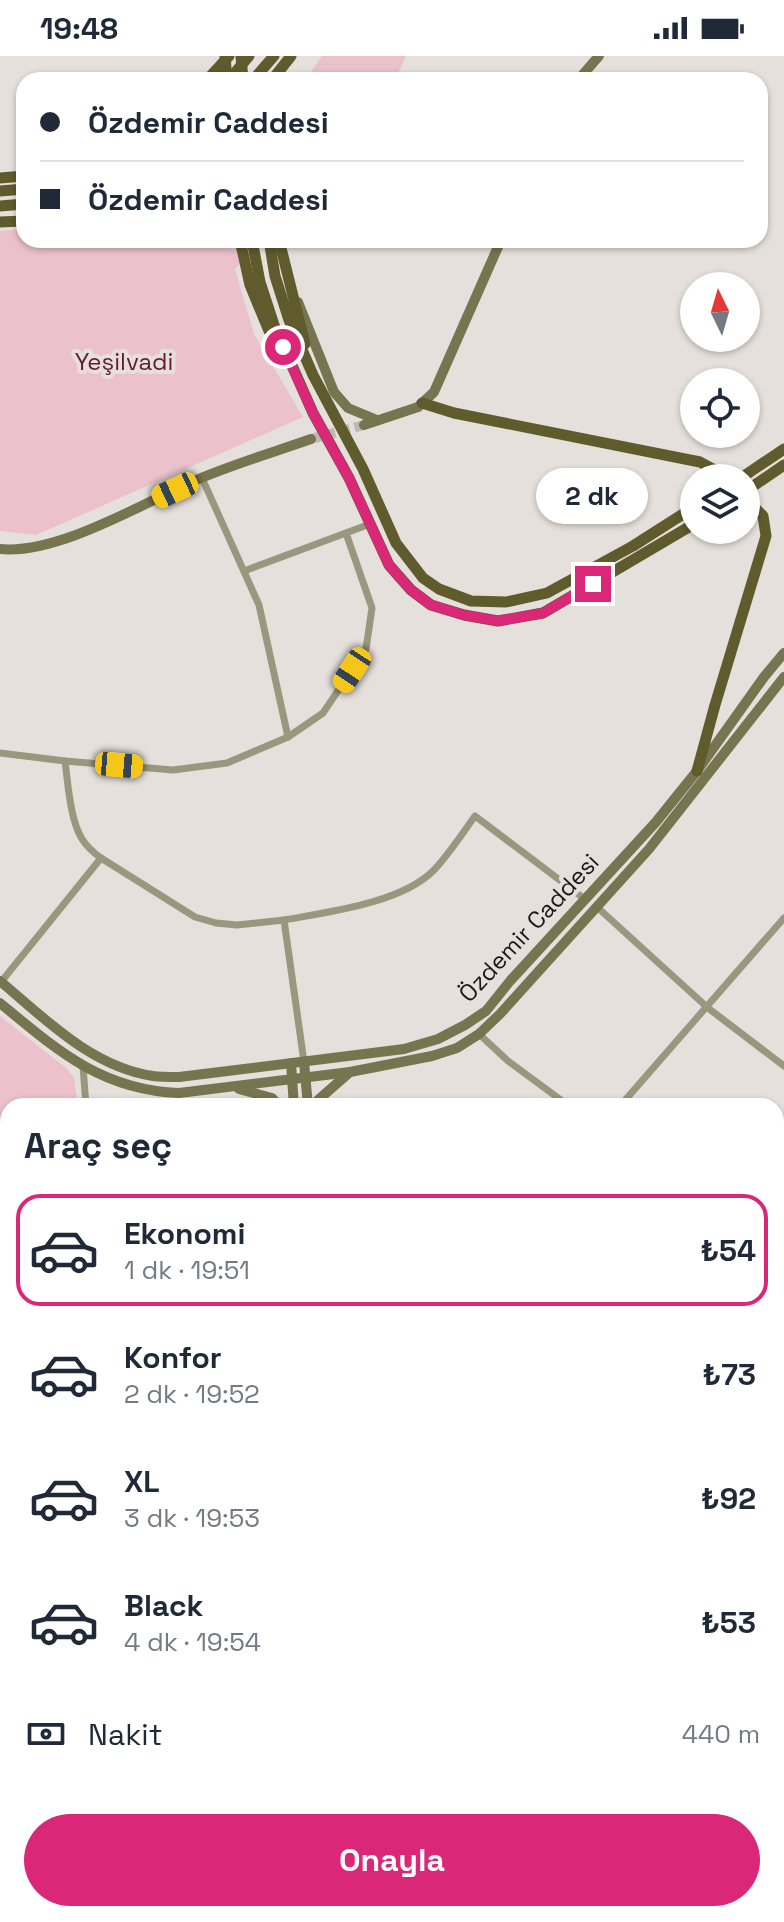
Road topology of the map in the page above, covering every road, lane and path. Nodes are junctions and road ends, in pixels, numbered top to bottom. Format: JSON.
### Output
{"nodes":[{"id":1,"x":227,"y":56,"type":"edge"},
{"id":2,"x":249,"y":56,"type":"edge"},
{"id":3,"x":274,"y":56,"type":"edge"},
{"id":4,"x":291,"y":56,"type":"edge"},
{"id":5,"x":599,"y":56,"type":"edge"},
{"id":6,"x":214,"y":72,"type":"edge"},
{"id":7,"x":235,"y":72,"type":"edge"},
{"id":8,"x":260,"y":72,"type":"edge"},
{"id":9,"x":278,"y":72,"type":"edge"},
{"id":10,"x":585,"y":72,"type":"edge"},
{"id":11,"x":242,"y":248,"type":"edge"},
{"id":12,"x":254,"y":248,"type":"edge"},
{"id":13,"x":270,"y":248,"type":"edge"},
{"id":14,"x":281,"y":248,"type":"edge"},
{"id":15,"x":497,"y":248,"type":"edge"},
{"id":16,"x":284,"y":265,"type":"junction"},
{"id":17,"x":313,"y":375,"type":"junction"},
{"id":18,"x":302,"y":390,"type":"junction"},
{"id":19,"x":422,"y":403,"type":"junction"},
{"id":20,"x":377,"y":420,"type":"junction"},
{"id":21,"x":364,"y":425,"type":"tunnel mouth"},
{"id":22,"x":311,"y":439,"type":"tunnel mouth"},
{"id":23,"x":784,"y":449,"type":"edge"},
{"id":24,"x":704,"y":464,"type":"edge"},
{"id":25,"x":760,"y":465,"type":"edge"},
{"id":26,"x":784,"y":465,"type":"edge"},
{"id":27,"x":202,"y":478,"type":"junction"},
{"id":28,"x":760,"y":481,"type":"edge"},
{"id":29,"x":760,"y":513,"type":"edge"},
{"id":30,"x":680,"y":516,"type":"edge"},
{"id":31,"x":370,"y":524,"type":"junction"},
{"id":32,"x":680,"y":532,"type":"edge"},
{"id":33,"x":346,"y":533,"type":"junction"},
{"id":34,"x":0,"y":549,"type":"edge"},
{"id":35,"x":244,"y":571,"type":"junction"},
{"id":36,"x":784,"y":653,"type":"edge"},
{"id":37,"x":784,"y":677,"type":"edge"},
{"id":38,"x":288,"y":737,"type":"junction"},
{"id":39,"x":0,"y":753,"type":"edge"},
{"id":40,"x":65,"y":761,"type":"junction"},
{"id":41,"x":697,"y":771,"type":"junction"},
{"id":42,"x":101,"y":858,"type":"junction"},
{"id":43,"x":586,"y":900,"type":"junction"},
{"id":44,"x":597,"y":907,"type":"junction"},
{"id":45,"x":784,"y":918,"type":"edge"},
{"id":46,"x":284,"y":920,"type":"junction"},
{"id":47,"x":1,"y":981,"type":"edge"},
{"id":48,"x":0,"y":1003,"type":"edge"},
{"id":49,"x":708,"y":1008,"type":"junction"},
{"id":50,"x":479,"y":1034,"type":"junction"},
{"id":51,"x":304,"y":1062,"type":"junction"},
{"id":52,"x":291,"y":1063,"type":"junction"},
{"id":53,"x":83,"y":1066,"type":"junction"},
{"id":54,"x":784,"y":1066,"type":"edge"},
{"id":55,"x":350,"y":1072,"type":"junction"},
{"id":56,"x":305,"y":1078,"type":"junction"},
{"id":57,"x":292,"y":1079,"type":"junction"},
{"id":58,"x":233,"y":1087,"type":"junction"},
{"id":59,"x":85,"y":1098,"type":"edge"},
{"id":60,"x":272,"y":1098,"type":"edge"},
{"id":61,"x":293,"y":1098,"type":"edge"},
{"id":62,"x":307,"y":1098,"type":"edge"},
{"id":63,"x":320,"y":1098,"type":"edge"},
{"id":64,"x":558,"y":1098,"type":"edge"},
{"id":65,"x":627,"y":1098,"type":"edge"}],
"edges":[{"from":1,"to":6,"type":"main road"},
{"from":2,"to":7,"type":"main road"},
{"from":3,"to":8,"type":"main road"},
{"from":4,"to":9,"type":"main road"},
{"from":5,"to":10,"type":"main road"},
{"from":11,"to":18,"type":"main road"},
{"from":12,"to":18,"type":"main road"},
{"from":13,"to":17,"type":"main road"},
{"from":14,"to":16,"type":"main road"},
{"from":15,"to":19,"type":"main road"},
{"from":16,"to":17,"type":"main road"},
{"from":16,"to":20,"type":"main road"},
{"from":17,"to":30,"type":"main road"},
{"from":18,"to":31,"type":"main road"},
{"from":19,"to":20,"type":"main road"},
{"from":19,"to":24,"type":"main road"},
{"from":20,"to":21,"type":"main road"},
{"from":22,"to":27,"type":"main road"},
{"from":23,"to":25,"type":"main road"},
{"from":26,"to":28,"type":"main road"},
{"from":27,"to":34,"type":"main road"},
{"from":27,"to":35,"type":"street"},
{"from":29,"to":41,"type":"main road"},
{"from":31,"to":32,"type":"main road"},
{"from":31,"to":33,"type":"street"},
{"from":33,"to":35,"type":"street"},
{"from":33,"to":38,"type":"street"},
{"from":35,"to":38,"type":"street"},
{"from":36,"to":41,"type":"main road","name":"Özdemir Caddesi"},
{"from":37,"to":44,"type":"main road","name":"Özdemir Caddesi"},
{"from":38,"to":40,"type":"street"},
{"from":39,"to":40,"type":"street"},
{"from":40,"to":42,"type":"street"},
{"from":41,"to":43,"type":"main road","name":"Özdemir Caddesi"},
{"from":42,"to":46,"type":"street"},
{"from":42,"to":47,"type":"street"},
{"from":43,"to":46,"type":"street"},
{"from":43,"to":51,"type":"main road","name":"Özdemir Caddesi"},
{"from":44,"to":49,"type":"street"},
{"from":44,"to":50,"type":"main road","name":"Özdemir Caddesi"},
{"from":45,"to":49,"type":"street"},
{"from":46,"to":51,"type":"street"},
{"from":47,"to":52,"type":"main road","name":"Özdemir Caddesi"},
{"from":48,"to":53,"type":"main road","name":"Özdemir Caddesi"},
{"from":49,"to":54,"type":"street"},
{"from":49,"to":65,"type":"street"},
{"from":50,"to":55,"type":"main road","name":"Özdemir Caddesi"},
{"from":50,"to":64,"type":"street"},
{"from":51,"to":52,"type":"main road","name":"Özdemir Caddesi"},
{"from":51,"to":56,"type":"main road"},
{"from":52,"to":57,"type":"main road"},
{"from":53,"to":58,"type":"main road","name":"Özdemir Caddesi"},
{"from":53,"to":59,"type":"street"},
{"from":55,"to":56,"type":"main road","name":"Özdemir Caddesi"},
{"from":55,"to":63,"type":"main road"},
{"from":56,"to":57,"type":"main road","name":"Özdemir Caddesi"},
{"from":56,"to":62,"type":"main road"},
{"from":57,"to":58,"type":"main road","name":"Özdemir Caddesi"},
{"from":57,"to":61,"type":"main road"},
{"from":58,"to":60,"type":"main road"}]}
